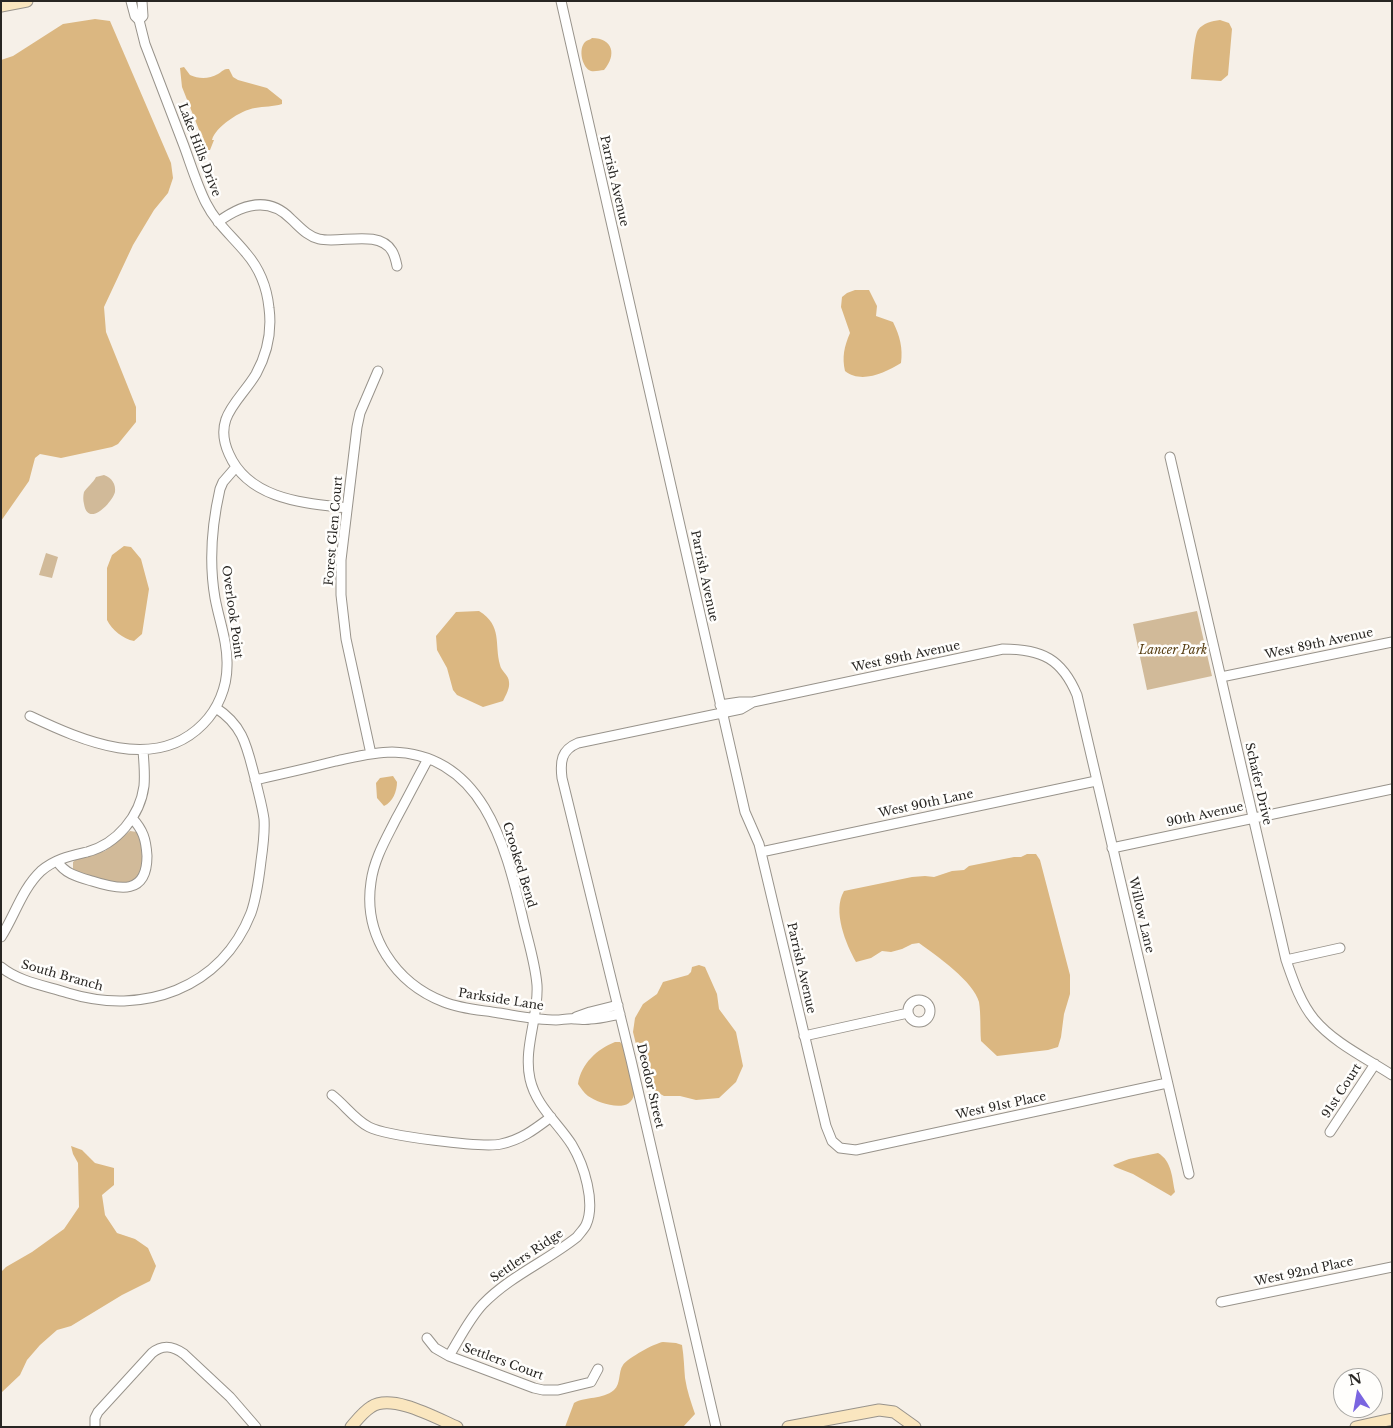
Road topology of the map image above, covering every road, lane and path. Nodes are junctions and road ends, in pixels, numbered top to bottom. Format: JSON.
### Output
{"nodes":[{"id":1,"x":27,"y":1,"type":"edge"},
{"id":2,"x":131,"y":1,"type":"edge"},
{"id":3,"x":142,"y":1,"type":"edge"},
{"id":4,"x":561,"y":1,"type":"edge"},
{"id":5,"x":3,"y":4,"type":"edge"},
{"id":6,"x":139,"y":20,"type":"junction"},
{"id":7,"x":218,"y":222,"type":"junction"},
{"id":8,"x":397,"y":266,"type":"dead end"},
{"id":9,"x":378,"y":371,"type":"dead end"},
{"id":10,"x":1170,"y":457,"type":"dead end"},
{"id":11,"x":236,"y":467,"type":"junction"},
{"id":12,"x":347,"y":508,"type":"junction"},
{"id":13,"x":1392,"y":642,"type":"edge"},
{"id":14,"x":1060,"y":667,"type":"joint"},
{"id":15,"x":1221,"y":677,"type":"junction"},
{"id":16,"x":216,"y":708,"type":"junction"},
{"id":17,"x":721,"y":709,"type":"junction"},
{"id":18,"x":30,"y":716,"type":"dead end"},
{"id":19,"x":143,"y":751,"type":"junction"},
{"id":20,"x":565,"y":752,"type":"joint"},
{"id":21,"x":371,"y":754,"type":"junction"},
{"id":22,"x":428,"y":759,"type":"junction"},
{"id":23,"x":255,"y":780,"type":"junction"},
{"id":24,"x":1096,"y":781,"type":"junction"},
{"id":25,"x":1392,"y":788,"type":"edge"},
{"id":26,"x":132,"y":818,"type":"junction"},
{"id":27,"x":1253,"y":818,"type":"junction"},
{"id":28,"x":1112,"y":848,"type":"junction"},
{"id":29,"x":761,"y":852,"type":"junction"},
{"id":30,"x":56,"y":861,"type":"junction"},
{"id":31,"x":1,"y":937,"type":"edge"},
{"id":32,"x":1340,"y":948,"type":"dead end"},
{"id":33,"x":1286,"y":960,"type":"junction"},
{"id":34,"x":1,"y":967,"type":"edge"},
{"id":35,"x":619,"y":1009,"type":"junction"},
{"id":36,"x":908,"y":1014,"type":"dead end"},
{"id":37,"x":534,"y":1018,"type":"junction"},
{"id":38,"x":804,"y":1036,"type":"junction"},
{"id":39,"x":1375,"y":1064,"type":"junction"},
{"id":40,"x":1392,"y":1075,"type":"edge"},
{"id":41,"x":1167,"y":1083,"type":"junction"},
{"id":42,"x":332,"y":1095,"type":"dead end"},
{"id":43,"x":551,"y":1118,"type":"junction"},
{"id":44,"x":1330,"y":1132,"type":"dead end"},
{"id":45,"x":840,"y":1148,"type":"joint"},
{"id":46,"x":1188,"y":1174,"type":"dead end"},
{"id":47,"x":1392,"y":1267,"type":"edge"},
{"id":48,"x":1221,"y":1302,"type":"dead end"},
{"id":49,"x":427,"y":1338,"type":"dead end"},
{"id":50,"x":449,"y":1356,"type":"junction"},
{"id":51,"x":598,"y":1370,"type":"dead end"},
{"id":52,"x":1392,"y":1419,"type":"edge"},
{"id":53,"x":96,"y":1427,"type":"edge"},
{"id":54,"x":256,"y":1427,"type":"edge"},
{"id":55,"x":351,"y":1427,"type":"edge"},
{"id":56,"x":457,"y":1427,"type":"edge"},
{"id":57,"x":716,"y":1427,"type":"edge"},
{"id":58,"x":788,"y":1427,"type":"edge"},
{"id":59,"x":915,"y":1427,"type":"edge"},
{"id":60,"x":1356,"y":1427,"type":"edge"}],
"edges":[{"from":1,"to":5,"type":"street"},
{"from":2,"to":6,"type":"street","name":"Lake Hills Drive"},
{"from":3,"to":6,"type":"street","name":"Lake Hills Drive"},
{"from":4,"to":17,"type":"street","name":"Parrish Avenue"},
{"from":6,"to":7,"type":"street","name":"Lake Hills Drive"},
{"from":7,"to":8,"type":"street"},
{"from":7,"to":11,"type":"street","name":"Lake Hills Drive"},
{"from":9,"to":12,"type":"street","name":"Forest Glen Court"},
{"from":10,"to":15,"type":"street","name":"Schafer Drive"},
{"from":11,"to":12,"type":"street","name":"Lake Hills Drive"},
{"from":11,"to":16,"type":"street","name":"Overlook Point"},
{"from":12,"to":21,"type":"street","name":"Forest Glen Court"},
{"from":13,"to":15,"type":"street","name":"West 89th Avenue"},
{"from":14,"to":17,"type":"street","name":"West 89th Avenue"},
{"from":14,"to":24,"type":"street","name":"Willow Lane"},
{"from":15,"to":27,"type":"street","name":"Schafer Drive"},
{"from":16,"to":19,"type":"street","name":"Overlook Point"},
{"from":16,"to":23,"type":"street","name":"South Branch"},
{"from":17,"to":20,"type":"street","name":"West 89th Avenue"},
{"from":17,"to":29,"type":"street","name":"Parrish Avenue"},
{"from":18,"to":19,"type":"street","name":"Overlook Point"},
{"from":19,"to":26,"type":"street"},
{"from":20,"to":35,"type":"street","name":"Deodor Street"},
{"from":21,"to":22,"type":"street","name":"Crooked Bend"},
{"from":21,"to":23,"type":"street","name":"Crooked Bend"},
{"from":22,"to":37,"type":"street","name":"Crooked Bend"},
{"from":22,"to":37,"type":"street","name":"Parkside Lane"},
{"from":23,"to":34,"type":"street","name":"South Branch"},
{"from":24,"to":28,"type":"street","name":"Willow Lane"},
{"from":24,"to":29,"type":"street","name":"West 90th Lane"},
{"from":25,"to":27,"type":"street","name":"90th Avenue"},
{"from":26,"to":30,"type":"street"},
{"from":26,"to":30,"type":"street"},
{"from":27,"to":28,"type":"street","name":"90th Avenue"},
{"from":27,"to":33,"type":"street","name":"Schafer Drive"},
{"from":28,"to":41,"type":"street","name":"Willow Lane"},
{"from":29,"to":38,"type":"street","name":"Parrish Avenue"},
{"from":30,"to":31,"type":"street"},
{"from":32,"to":33,"type":"street"},
{"from":33,"to":39,"type":"street","name":"Schafer Drive"},
{"from":35,"to":37,"type":"street","name":"Parkside Lane"},
{"from":35,"to":57,"type":"street","name":"Deodor Street"},
{"from":36,"to":38,"type":"street"},
{"from":37,"to":43,"type":"street","name":"Crooked Bend"},
{"from":38,"to":45,"type":"street","name":"Parrish Avenue"},
{"from":39,"to":40,"type":"street","name":"Schafer Drive"},
{"from":39,"to":44,"type":"street","name":"91st Court"},
{"from":41,"to":45,"type":"street","name":"West 91st Place"},
{"from":41,"to":46,"type":"street","name":"Willow Lane"},
{"from":42,"to":43,"type":"street"},
{"from":43,"to":50,"type":"street","name":"Settlers Ridge"},
{"from":47,"to":48,"type":"street","name":"West 92nd Place"},
{"from":49,"to":50,"type":"street","name":"Settlers Court"},
{"from":50,"to":51,"type":"street","name":"Settlers Court"},
{"from":52,"to":60,"type":"street"},
{"from":53,"to":54,"type":"street"},
{"from":55,"to":56,"type":"street"},
{"from":58,"to":59,"type":"street"}]}
